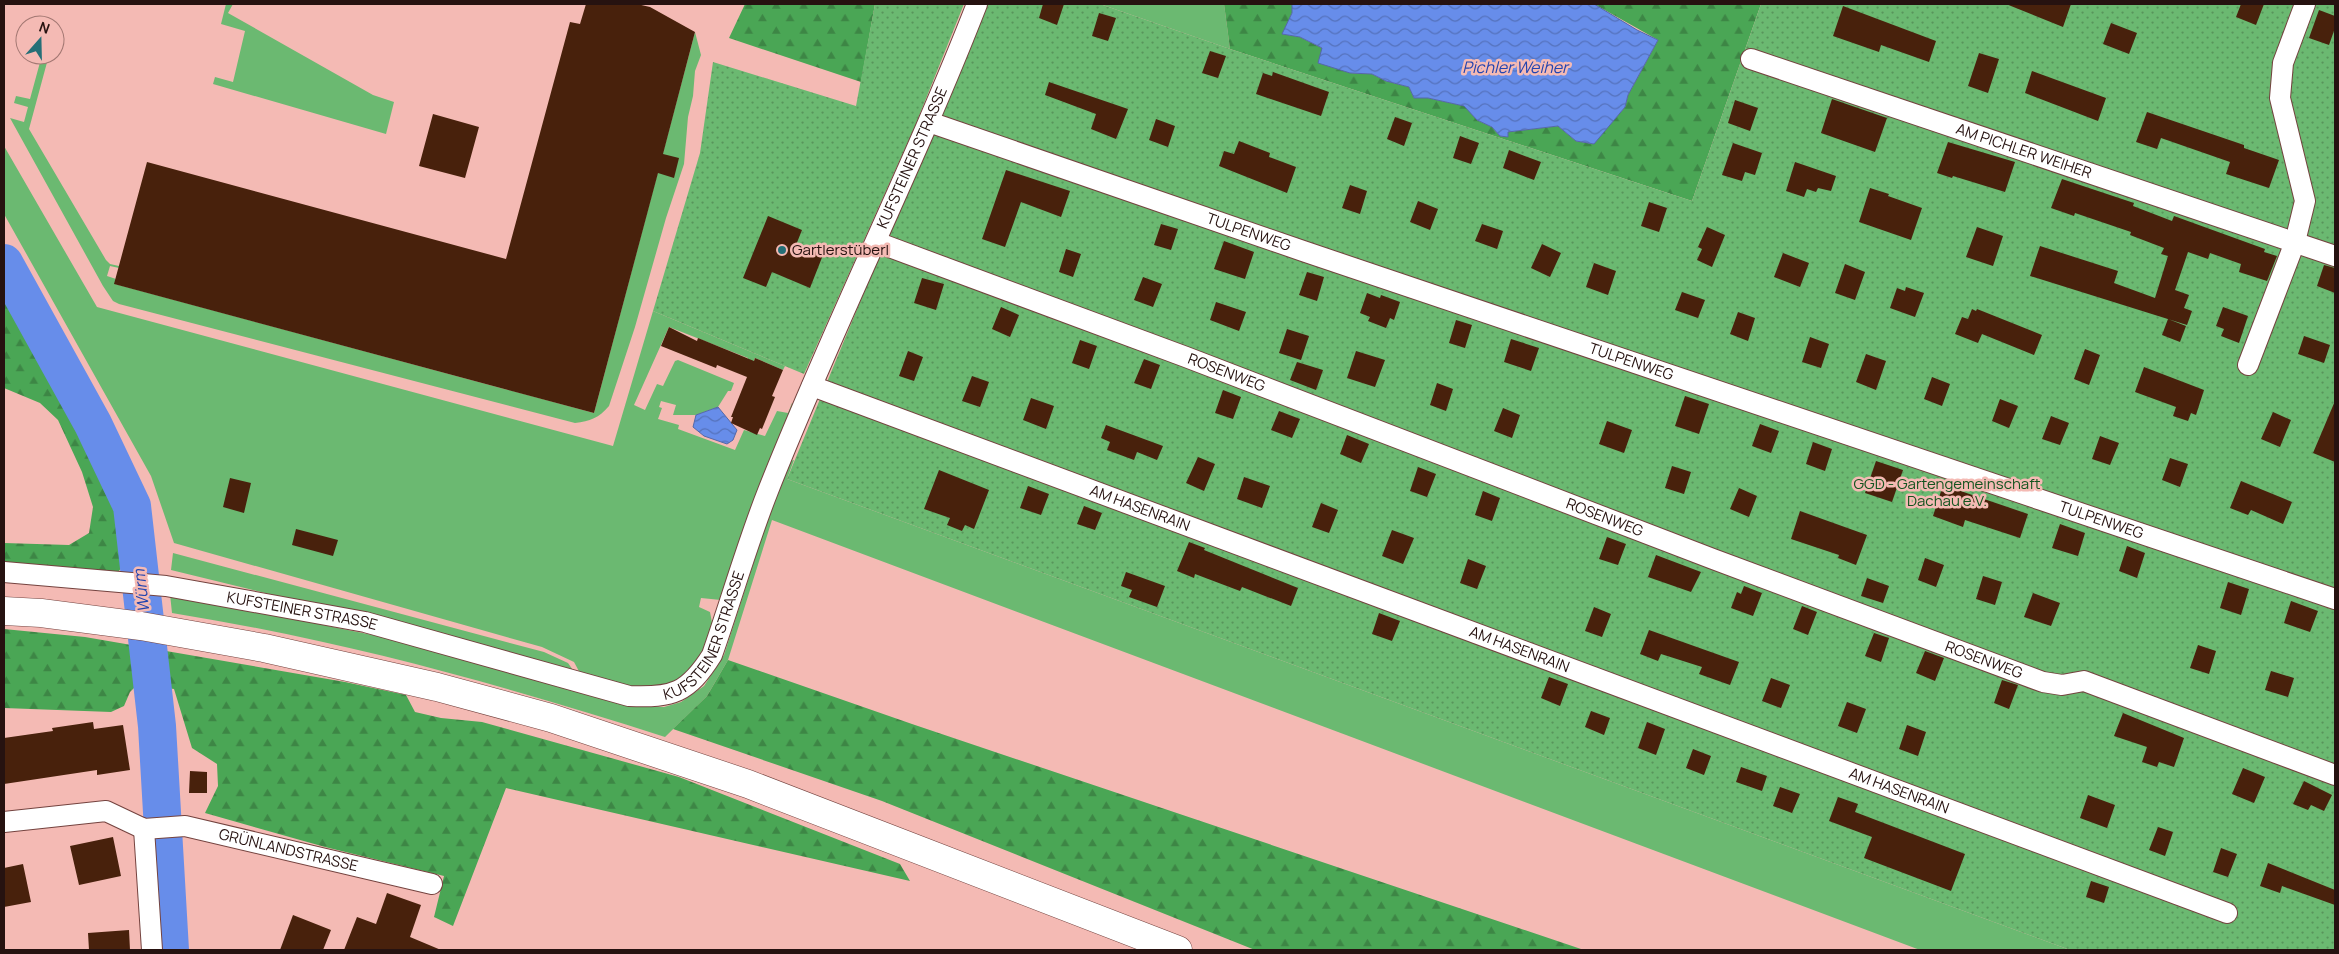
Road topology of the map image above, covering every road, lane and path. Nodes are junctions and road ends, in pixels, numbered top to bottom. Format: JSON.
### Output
{"nodes":[{"id":1,"x":977,"y":4,"type":"edge"},
{"id":2,"x":2305,"y":4,"type":"edge"},
{"id":3,"x":1751,"y":59,"type":"dead end"},
{"id":4,"x":929,"y":122,"type":"junction"},
{"id":5,"x":876,"y":242,"type":"junction"},
{"id":6,"x":2295,"y":242,"type":"junction"},
{"id":7,"x":2335,"y":256,"type":"edge"},
{"id":8,"x":2248,"y":365,"type":"dead end"},
{"id":9,"x":812,"y":386,"type":"junction"},
{"id":10,"x":4,"y":572,"type":"edge"},
{"id":11,"x":2335,"y":599,"type":"edge"},
{"id":12,"x":4,"y":611,"type":"edge"},
{"id":13,"x":2335,"y":775,"type":"edge"},
{"id":14,"x":4,"y":822,"type":"edge"},
{"id":15,"x":144,"y":829,"type":"junction"},
{"id":16,"x":432,"y":884,"type":"dead end"},
{"id":17,"x":2227,"y":913,"type":"dead end"},
{"id":18,"x":152,"y":950,"type":"edge"},
{"id":19,"x":1178,"y":950,"type":"edge"}],
"edges":[{"from":1,"to":4,"type":"street","name":"KUFSTEINER STRASSE"},
{"from":2,"to":6,"type":"street"},
{"from":3,"to":6,"type":"street","name":"AM PICHLER WEIHER"},
{"from":4,"to":5,"type":"street","name":"KUFSTEINER STRASSE"},
{"from":4,"to":11,"type":"street","name":"TULPENWEG"},
{"from":5,"to":9,"type":"street","name":"KUFSTEINER STRASSE"},
{"from":5,"to":13,"type":"street","name":"ROSENWEG"},
{"from":6,"to":7,"type":"street","name":"AM PICHLER WEIHER"},
{"from":6,"to":8,"type":"street"},
{"from":9,"to":10,"type":"street","name":"KUFSTEINER STRASSE"},
{"from":9,"to":17,"type":"street","name":"AM HASENRAIN"},
{"from":12,"to":19,"type":"highway"},
{"from":14,"to":15,"type":"street"},
{"from":15,"to":16,"type":"street","name":"GRÜNLANDSTRASSE"},
{"from":15,"to":18,"type":"street"}]}
